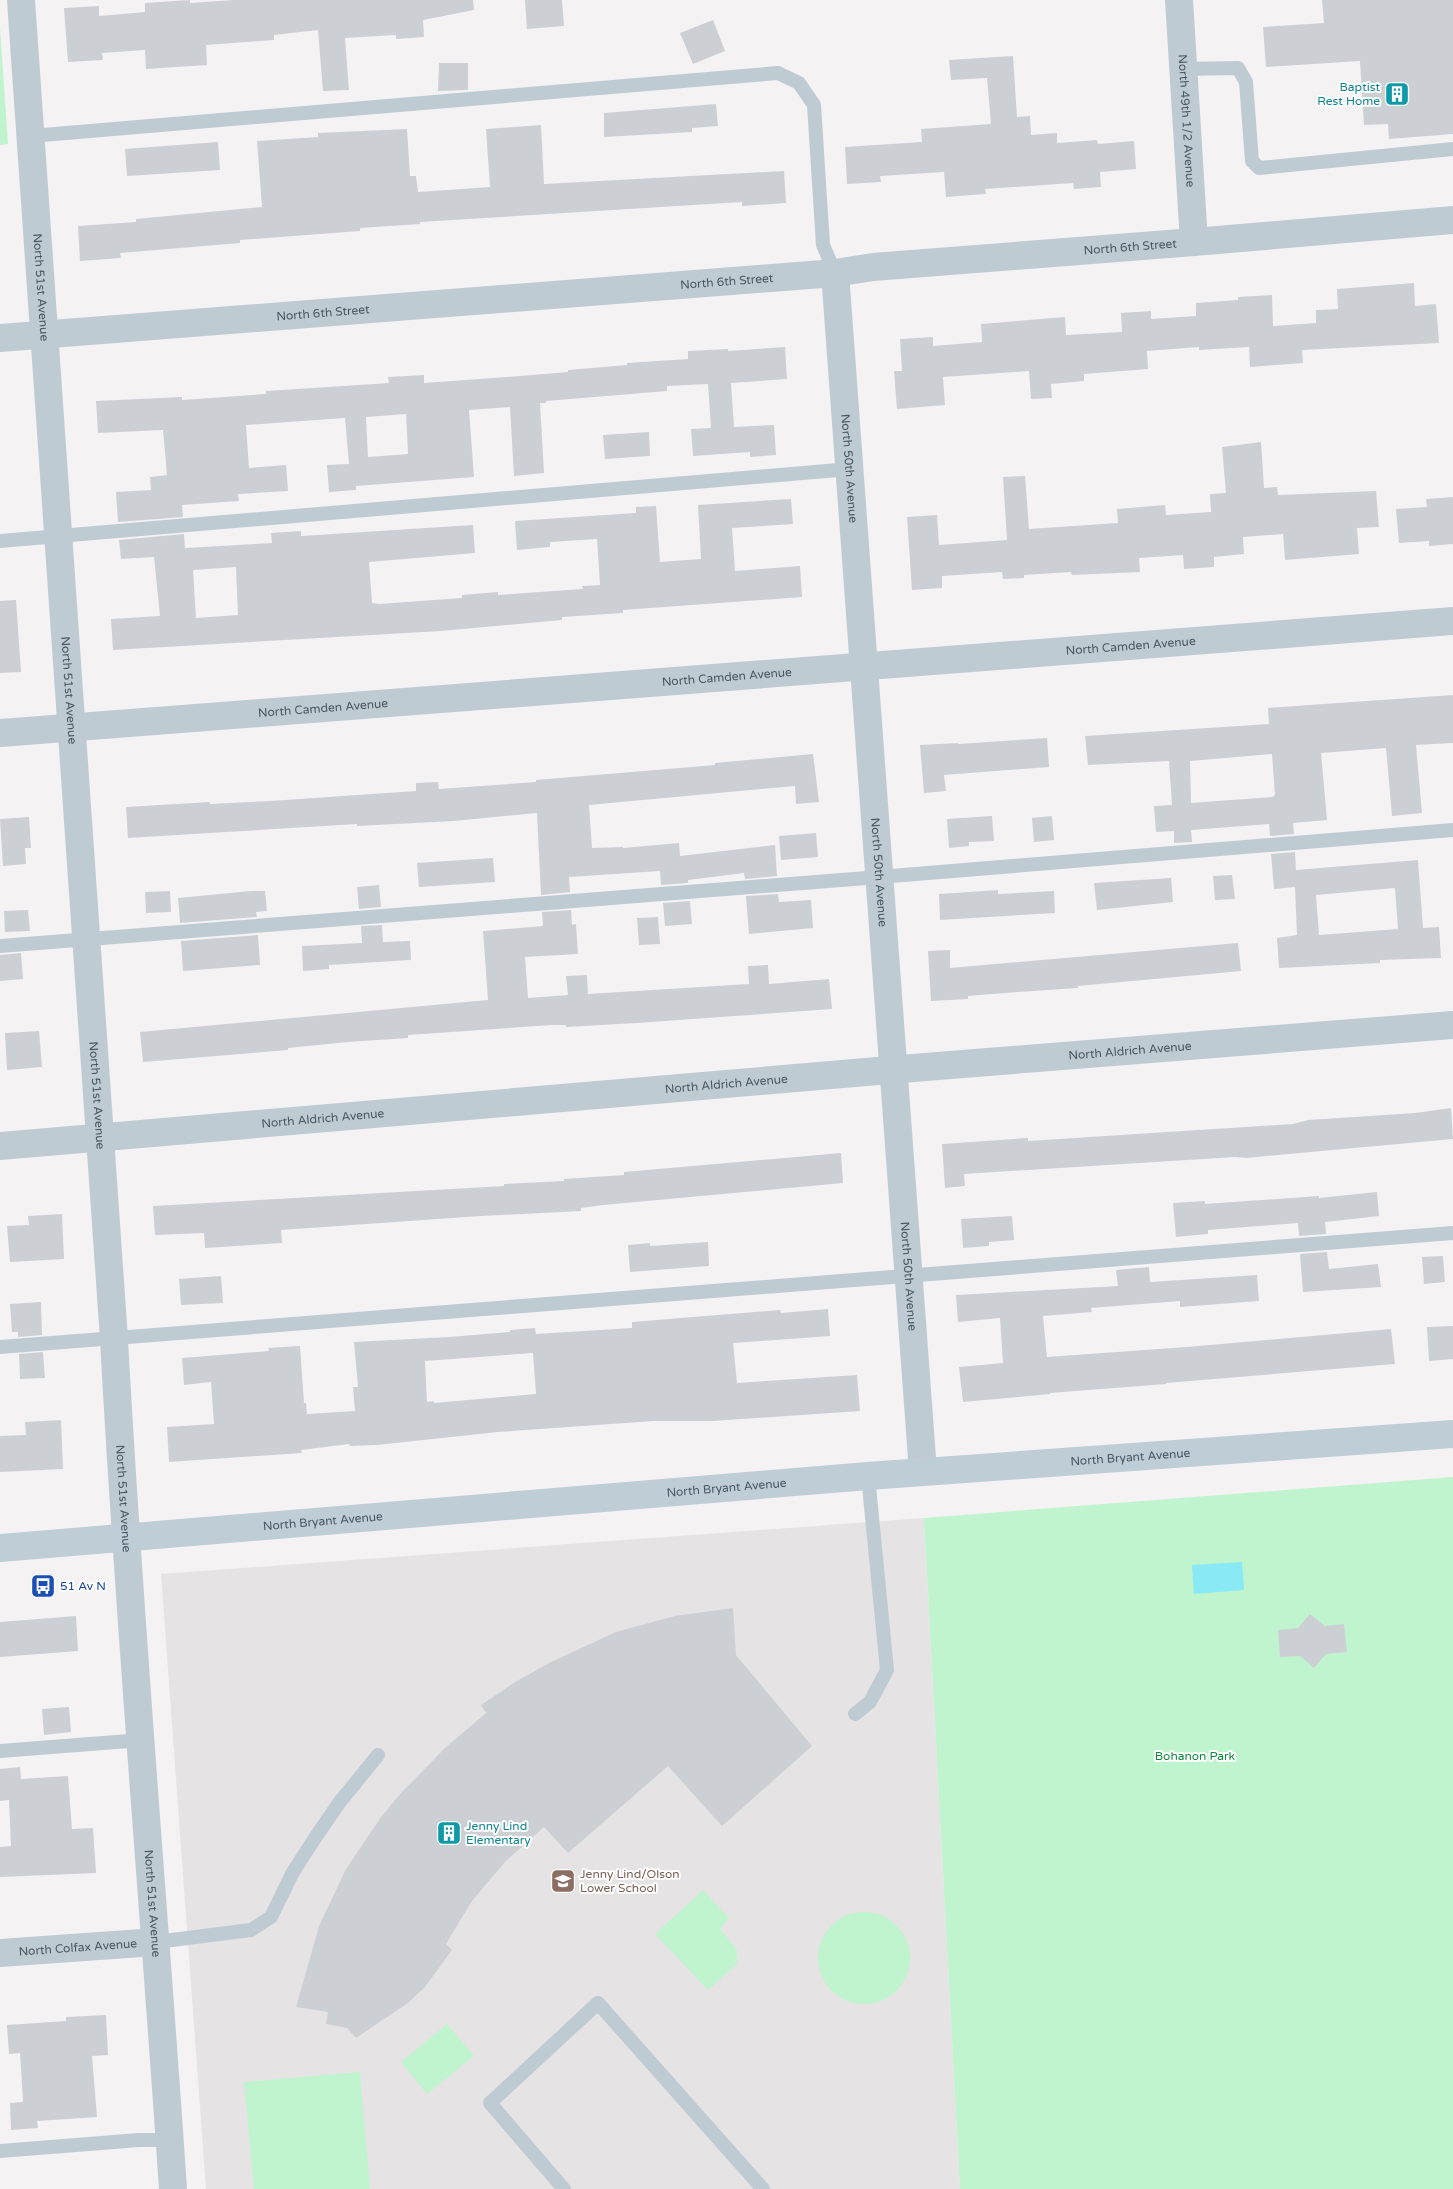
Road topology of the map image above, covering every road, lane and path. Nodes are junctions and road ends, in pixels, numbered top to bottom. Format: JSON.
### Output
{"nodes":[{"id":1,"x":22,"y":0,"type":"edge"},
{"id":2,"x":1179,"y":0,"type":"edge"},
{"id":3,"x":1183,"y":70,"type":"junction"},
{"id":4,"x":31,"y":136,"type":"junction"},
{"id":5,"x":1453,"y":150,"type":"edge"},
{"id":6,"x":1453,"y":220,"type":"edge"},
{"id":7,"x":1194,"y":242,"type":"junction"},
{"id":8,"x":835,"y":273,"type":"junction"},
{"id":9,"x":45,"y":334,"type":"junction"},
{"id":10,"x":0,"y":338,"type":"edge"},
{"id":11,"x":850,"y":469,"type":"junction"},
{"id":12,"x":59,"y":536,"type":"junction"},
{"id":13,"x":0,"y":540,"type":"edge"},
{"id":14,"x":1453,"y":621,"type":"edge"},
{"id":15,"x":863,"y":667,"type":"junction"},
{"id":16,"x":72,"y":727,"type":"junction"},
{"id":17,"x":0,"y":733,"type":"edge"},
{"id":18,"x":1453,"y":830,"type":"edge"},
{"id":19,"x":879,"y":877,"type":"junction"},
{"id":20,"x":87,"y":940,"type":"junction"},
{"id":21,"x":0,"y":946,"type":"edge"},
{"id":22,"x":1453,"y":1026,"type":"edge"},
{"id":23,"x":893,"y":1070,"type":"junction"},
{"id":24,"x":100,"y":1138,"type":"junction"},
{"id":25,"x":0,"y":1146,"type":"edge"},
{"id":26,"x":1453,"y":1233,"type":"edge"},
{"id":27,"x":908,"y":1274,"type":"junction"},
{"id":28,"x":114,"y":1338,"type":"junction"},
{"id":29,"x":0,"y":1347,"type":"edge"},
{"id":30,"x":1453,"y":1434,"type":"edge"},
{"id":31,"x":923,"y":1472,"type":"junction"},
{"id":32,"x":868,"y":1476,"type":"junction"},
{"id":33,"x":125,"y":1538,"type":"junction"},
{"id":34,"x":0,"y":1548,"type":"edge"},
{"id":35,"x":855,"y":1714,"type":"dead end"},
{"id":36,"x":142,"y":1740,"type":"junction"},
{"id":37,"x":0,"y":1751,"type":"edge"},
{"id":38,"x":378,"y":1755,"type":"dead end"},
{"id":39,"x":156,"y":1942,"type":"junction"},
{"id":40,"x":0,"y":1953,"type":"edge"},
{"id":41,"x":170,"y":2140,"type":"junction"},
{"id":42,"x":0,"y":2151,"type":"edge"},
{"id":43,"x":173,"y":2189,"type":"edge"},
{"id":44,"x":564,"y":2189,"type":"edge"},
{"id":45,"x":763,"y":2189,"type":"edge"}],
"edges":[{"from":1,"to":4,"type":"street","name":"North 51st Avenue"},
{"from":2,"to":3,"type":"street","name":"North 49th 1/2 Avenue"},
{"from":3,"to":5,"type":"lane"},
{"from":3,"to":7,"type":"street","name":"North 49th 1/2 Avenue"},
{"from":4,"to":8,"type":"lane"},
{"from":4,"to":9,"type":"street","name":"North 51st Avenue"},
{"from":6,"to":7,"type":"street","name":"North 6th Street"},
{"from":7,"to":8,"type":"street","name":"North 6th Street"},
{"from":8,"to":9,"type":"street","name":"North 6th Street"},
{"from":8,"to":11,"type":"street","name":"North 50th Avenue"},
{"from":9,"to":10,"type":"street","name":"North 6th Street"},
{"from":9,"to":12,"type":"street","name":"North 51st Avenue"},
{"from":11,"to":12,"type":"lane"},
{"from":11,"to":15,"type":"street","name":"North 50th Avenue"},
{"from":12,"to":13,"type":"lane"},
{"from":12,"to":16,"type":"street","name":"North 51st Avenue"},
{"from":14,"to":15,"type":"street","name":"North Camden Avenue"},
{"from":15,"to":16,"type":"street","name":"North Camden Avenue"},
{"from":15,"to":19,"type":"street","name":"North 50th Avenue"},
{"from":16,"to":17,"type":"street","name":"North Camden Avenue"},
{"from":16,"to":20,"type":"street","name":"North 51st Avenue"},
{"from":18,"to":19,"type":"lane"},
{"from":19,"to":20,"type":"lane"},
{"from":19,"to":23,"type":"street","name":"North 50th Avenue"},
{"from":20,"to":21,"type":"lane"},
{"from":20,"to":24,"type":"street","name":"North 51st Avenue"},
{"from":22,"to":23,"type":"street","name":"North Aldrich Avenue"},
{"from":23,"to":24,"type":"street","name":"North Aldrich Avenue"},
{"from":23,"to":27,"type":"street","name":"North 50th Avenue"},
{"from":24,"to":25,"type":"street","name":"North Aldrich Avenue"},
{"from":24,"to":28,"type":"street","name":"North 51st Avenue"},
{"from":26,"to":27,"type":"lane"},
{"from":27,"to":28,"type":"lane"},
{"from":27,"to":31,"type":"street","name":"North 50th Avenue"},
{"from":28,"to":29,"type":"lane"},
{"from":28,"to":33,"type":"street","name":"North 51st Avenue"},
{"from":30,"to":31,"type":"street","name":"North Bryant Avenue"},
{"from":31,"to":32,"type":"street","name":"North Bryant Avenue"},
{"from":32,"to":33,"type":"street","name":"North Bryant Avenue"},
{"from":32,"to":35,"type":"lane"},
{"from":33,"to":34,"type":"street","name":"North Bryant Avenue"},
{"from":33,"to":36,"type":"street","name":"North 51st Avenue"},
{"from":36,"to":37,"type":"lane"},
{"from":36,"to":39,"type":"street","name":"North 51st Avenue"},
{"from":38,"to":39,"type":"lane"},
{"from":39,"to":40,"type":"street","name":"North Colfax Avenue"},
{"from":39,"to":41,"type":"street","name":"North 51st Avenue"},
{"from":41,"to":42,"type":"lane"},
{"from":41,"to":43,"type":"street","name":"North 51st Avenue"},
{"from":44,"to":45,"type":"lane"}]}
